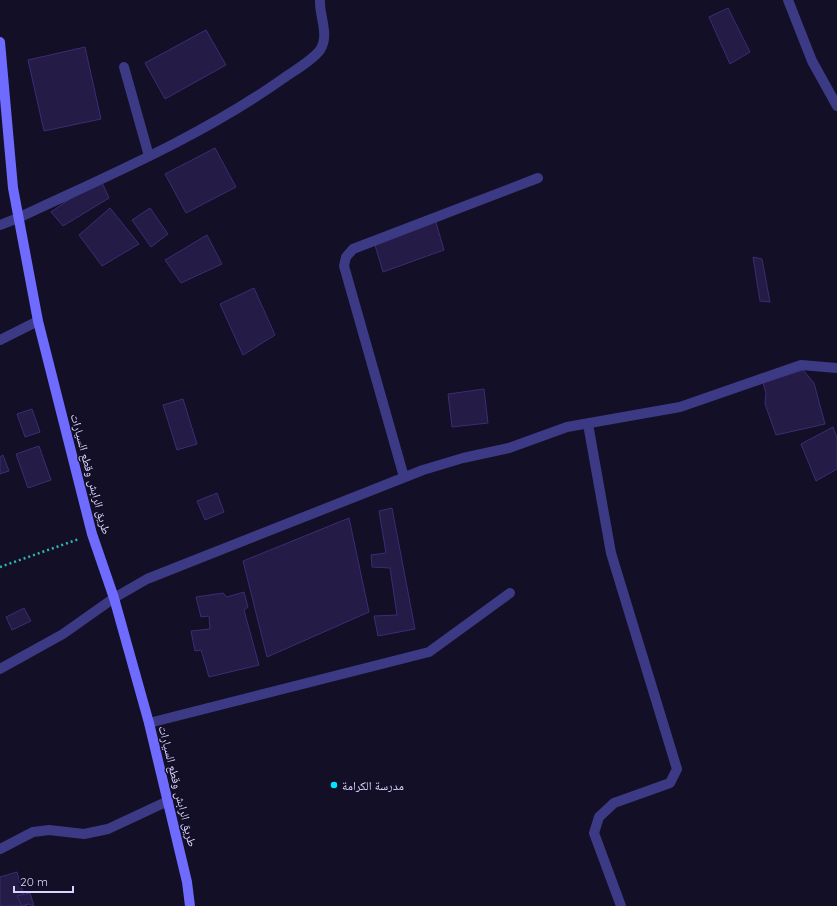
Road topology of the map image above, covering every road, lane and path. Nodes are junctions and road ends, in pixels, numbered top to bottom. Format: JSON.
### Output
{"nodes":[{"id":1,"x":320,"y":0,"type":"edge"},
{"id":2,"x":788,"y":0,"type":"edge"},
{"id":3,"x":0,"y":42,"type":"edge"},
{"id":4,"x":124,"y":67,"type":"dead end"},
{"id":5,"x":837,"y":106,"type":"edge"},
{"id":6,"x":149,"y":156,"type":"junction"},
{"id":7,"x":538,"y":178,"type":"dead end"},
{"id":8,"x":18,"y":218,"type":"junction"},
{"id":9,"x":0,"y":225,"type":"edge"},
{"id":10,"x":38,"y":321,"type":"junction"},
{"id":11,"x":0,"y":340,"type":"edge"},
{"id":12,"x":837,"y":368,"type":"edge"},
{"id":13,"x":588,"y":424,"type":"junction"},
{"id":14,"x":404,"y":477,"type":"junction"},
{"id":15,"x":92,"y":534,"type":"junction"},
{"id":16,"x":0,"y":567,"type":"edge"},
{"id":17,"x":510,"y":593,"type":"dead end"},
{"id":18,"x":114,"y":598,"type":"junction"},
{"id":19,"x":0,"y":669,"type":"edge"},
{"id":20,"x":149,"y":723,"type":"junction"},
{"id":21,"x":168,"y":801,"type":"junction"},
{"id":22,"x":0,"y":849,"type":"edge"},
{"id":23,"x":190,"y":906,"type":"edge"},
{"id":24,"x":621,"y":906,"type":"edge"}],
"edges":[{"from":1,"to":6,"type":"street"},
{"from":2,"to":5,"type":"street"},
{"from":3,"to":8,"type":"main road","name":"طريق الرابش وقطع السيارات"},
{"from":4,"to":6,"type":"street"},
{"from":6,"to":8,"type":"street"},
{"from":7,"to":14,"type":"street"},
{"from":8,"to":9,"type":"street"},
{"from":8,"to":10,"type":"main road","name":"طريق الرابش وقطع السيارات"},
{"from":10,"to":11,"type":"street"},
{"from":10,"to":15,"type":"main road","name":"طريق الرابش وقطع السيارات"},
{"from":12,"to":13,"type":"street"},
{"from":13,"to":14,"type":"street"},
{"from":13,"to":24,"type":"street"},
{"from":14,"to":18,"type":"street"},
{"from":15,"to":16,"type":"path"},
{"from":15,"to":18,"type":"main road","name":"طريق الرابش وقطع السيارات"},
{"from":17,"to":20,"type":"street"},
{"from":18,"to":19,"type":"street"},
{"from":18,"to":20,"type":"main road","name":"طريق الرابش وقطع السيارات"},
{"from":20,"to":21,"type":"main road","name":"طريق الرابش وقطع السيارات"},
{"from":21,"to":22,"type":"street"},
{"from":21,"to":23,"type":"main road","name":"طريق الرابش وقطع السيارات"}]}
